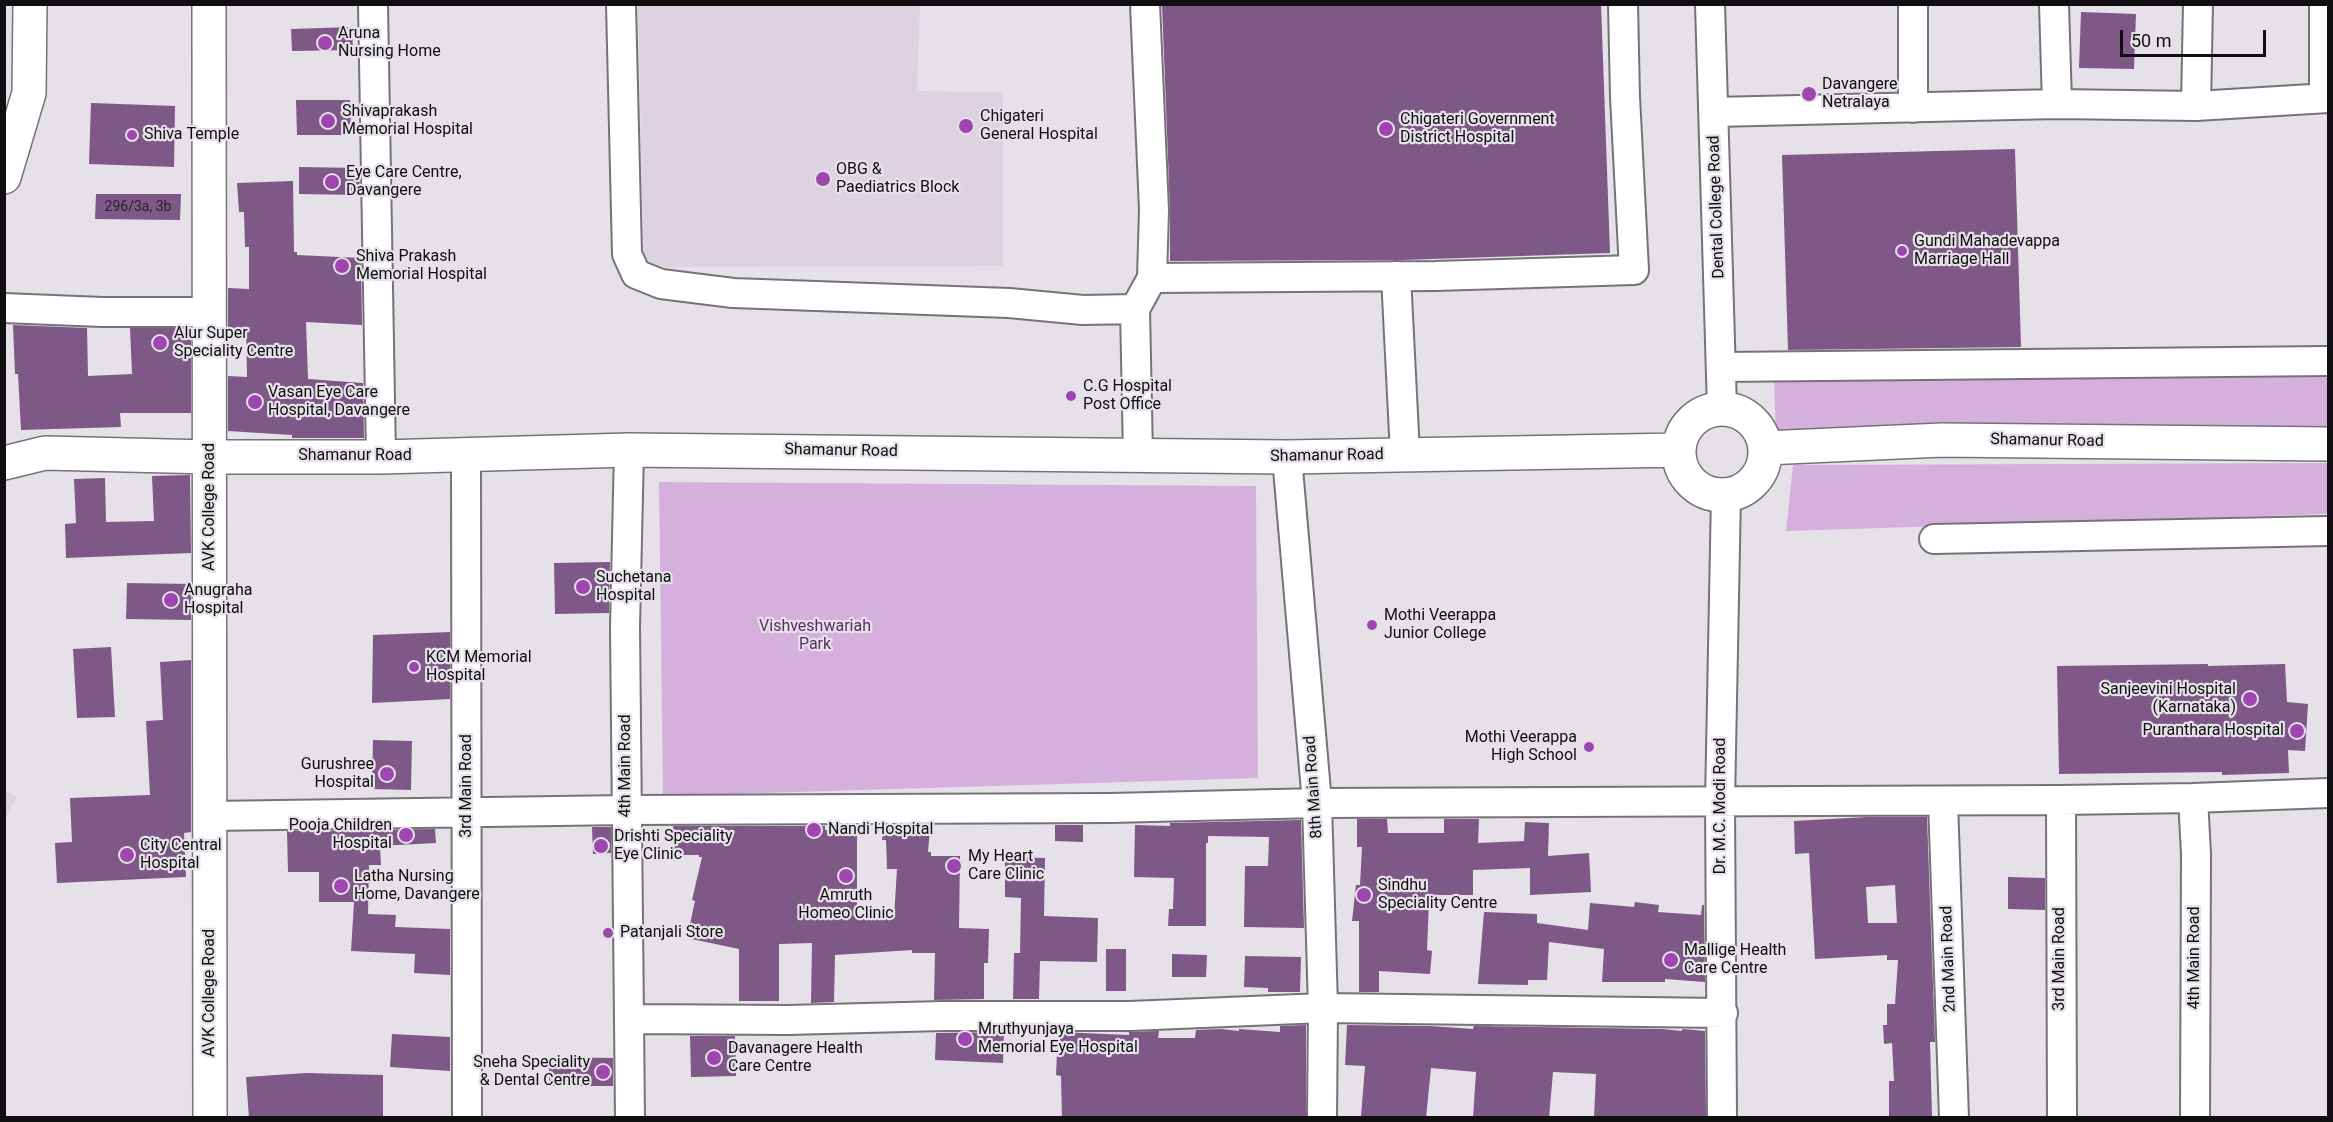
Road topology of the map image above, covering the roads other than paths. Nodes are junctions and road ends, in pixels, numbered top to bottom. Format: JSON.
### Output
{"nodes":[{"id":1,"x":30,"y":4,"type":"edge"},
{"id":2,"x":209,"y":4,"type":"edge"},
{"id":3,"x":374,"y":4,"type":"edge"},
{"id":4,"x":621,"y":4,"type":"edge"},
{"id":5,"x":1145,"y":4,"type":"edge"},
{"id":6,"x":1623,"y":4,"type":"edge"},
{"id":7,"x":1710,"y":4,"type":"edge"},
{"id":8,"x":1913,"y":4,"type":"edge"},
{"id":9,"x":2055,"y":4,"type":"edge"},
{"id":10,"x":2198,"y":4,"type":"edge"},
{"id":11,"x":2324,"y":4,"type":"edge"},
{"id":12,"x":2326,"y":98,"type":"edge"},
{"id":13,"x":2057,"y":104,"type":"junction"},
{"id":14,"x":2196,"y":106,"type":"junction"},
{"id":15,"x":1913,"y":108,"type":"junction"},
{"id":16,"x":1714,"y":112,"type":"junction"},
{"id":17,"x":12,"y":125,"type":"edge"},
{"id":18,"x":4,"y":177,"type":"edge"},
{"id":19,"x":1396,"y":276,"type":"junction"},
{"id":20,"x":1152,"y":278,"type":"junction"},
{"id":21,"x":4,"y":308,"type":"edge"},
{"id":22,"x":1135,"y":309,"type":"junction"},
{"id":23,"x":210,"y":312,"type":"junction"},
{"id":24,"x":2328,"y":361,"type":"edge"},
{"id":25,"x":1722,"y":367,"type":"junction"},
{"id":26,"x":1722,"y":410,"type":"junction"},
{"id":27,"x":2328,"y":444,"type":"edge"},
{"id":28,"x":1765,"y":448,"type":"junction"},
{"id":29,"x":629,"y":450,"type":"junction"},
{"id":30,"x":1679,"y":450,"type":"junction"},
{"id":31,"x":466,"y":454,"type":"junction"},
{"id":32,"x":1405,"y":454,"type":"junction"},
{"id":33,"x":1138,"y":456,"type":"junction"},
{"id":34,"x":210,"y":457,"type":"junction"},
{"id":35,"x":381,"y":457,"type":"junction"},
{"id":36,"x":1287,"y":457,"type":"junction"},
{"id":37,"x":4,"y":463,"type":"edge"},
{"id":38,"x":1726,"y":495,"type":"junction"},
{"id":39,"x":2328,"y":531,"type":"edge"},
{"id":40,"x":1934,"y":539,"type":"dead end"},
{"id":41,"x":2328,"y":793,"type":"edge"},
{"id":42,"x":2193,"y":798,"type":"junction"},
{"id":43,"x":2061,"y":800,"type":"junction"},
{"id":44,"x":1943,"y":801,"type":"junction"},
{"id":45,"x":1720,"y":802,"type":"junction"},
{"id":46,"x":1317,"y":803,"type":"junction"},
{"id":47,"x":626,"y":810,"type":"junction"},
{"id":48,"x":467,"y":812,"type":"junction"},
{"id":49,"x":2328,"y":814,"type":"edge"},
{"id":50,"x":210,"y":816,"type":"junction"},
{"id":51,"x":1323,"y":1008,"type":"junction"},
{"id":52,"x":1723,"y":1013,"type":"junction"},
{"id":53,"x":631,"y":1019,"type":"junction"},
{"id":54,"x":210,"y":1118,"type":"edge"},
{"id":55,"x":467,"y":1118,"type":"edge"},
{"id":56,"x":630,"y":1118,"type":"edge"},
{"id":57,"x":1322,"y":1118,"type":"edge"},
{"id":58,"x":1722,"y":1118,"type":"edge"},
{"id":59,"x":1954,"y":1118,"type":"edge"},
{"id":60,"x":2061,"y":1118,"type":"edge"},
{"id":61,"x":2195,"y":1118,"type":"edge"}],
"edges":[{"from":1,"to":17,"type":"main road"},
{"from":2,"to":23,"type":"main road","name":"AVK College Road"},
{"from":3,"to":35,"type":"street"},
{"from":4,"to":22,"type":"street"},
{"from":5,"to":20,"type":"street"},
{"from":6,"to":19,"type":"street"},
{"from":7,"to":16,"type":"street","name":"Dental College Road"},
{"from":8,"to":15,"type":"street"},
{"from":9,"to":13,"type":"street"},
{"from":10,"to":14,"type":"street"},
{"from":11,"to":12,"type":"street"},
{"from":12,"to":14,"type":"street"},
{"from":13,"to":14,"type":"street"},
{"from":13,"to":15,"type":"street"},
{"from":15,"to":16,"type":"street"},
{"from":16,"to":25,"type":"street","name":"Dental College Road"},
{"from":17,"to":18,"type":"main road"},
{"from":19,"to":20,"type":"street"},
{"from":19,"to":32,"type":"street"},
{"from":20,"to":22,"type":"street"},
{"from":21,"to":23,"type":"street"},
{"from":22,"to":33,"type":"street"},
{"from":23,"to":34,"type":"main road","name":"AVK College Road"},
{"from":24,"to":25,"type":"street"},
{"from":25,"to":26,"type":"street","name":"Dental College Road"},
{"from":26,"to":28,"type":"main road"},
{"from":26,"to":30,"type":"main road"},
{"from":27,"to":28,"type":"main road","name":"Shamanur Road"},
{"from":28,"to":38,"type":"main road"},
{"from":29,"to":31,"type":"main road","name":"Shamanur Road"},
{"from":29,"to":33,"type":"main road","name":"Shamanur Road"},
{"from":29,"to":47,"type":"street","name":"4th Main Road"},
{"from":30,"to":32,"type":"main road","name":"Shamanur Road"},
{"from":30,"to":38,"type":"main road"},
{"from":31,"to":35,"type":"main road","name":"Shamanur Road"},
{"from":31,"to":48,"type":"street","name":"3rd Main Road"},
{"from":32,"to":36,"type":"main road","name":"Shamanur Road"},
{"from":33,"to":36,"type":"main road","name":"Shamanur Road"},
{"from":34,"to":35,"type":"main road","name":"Shamanur Road"},
{"from":34,"to":37,"type":"main road","name":"Shamanur Road"},
{"from":34,"to":50,"type":"main road","name":"AVK College Road"},
{"from":36,"to":46,"type":"street","name":"8th Main Road"},
{"from":38,"to":45,"type":"street","name":"Dr. M.C. Modi Road"},
{"from":39,"to":40,"type":"street"},
{"from":41,"to":42,"type":"street"},
{"from":41,"to":49,"type":"street"},
{"from":42,"to":43,"type":"street"},
{"from":42,"to":61,"type":"street","name":"4th Main Road"},
{"from":43,"to":44,"type":"street"},
{"from":43,"to":60,"type":"street","name":"3rd Main Road"},
{"from":44,"to":45,"type":"street"},
{"from":44,"to":59,"type":"street","name":"2nd Main Road"},
{"from":45,"to":46,"type":"street"},
{"from":45,"to":52,"type":"street","name":"Dr. M.C. Modi Road"},
{"from":46,"to":47,"type":"street"},
{"from":46,"to":51,"type":"street","name":"8th Main Road"},
{"from":47,"to":48,"type":"street"},
{"from":47,"to":53,"type":"street","name":"4th Main Road"},
{"from":48,"to":50,"type":"street"},
{"from":48,"to":55,"type":"street","name":"3rd Main Road"},
{"from":50,"to":54,"type":"main road","name":"AVK College Road"},
{"from":51,"to":52,"type":"street"},
{"from":51,"to":53,"type":"street"},
{"from":51,"to":57,"type":"street","name":"8th Main Road"},
{"from":52,"to":58,"type":"street","name":"Dr. M.C. Modi Road"},
{"from":53,"to":56,"type":"street","name":"4th Main Road"}]}
